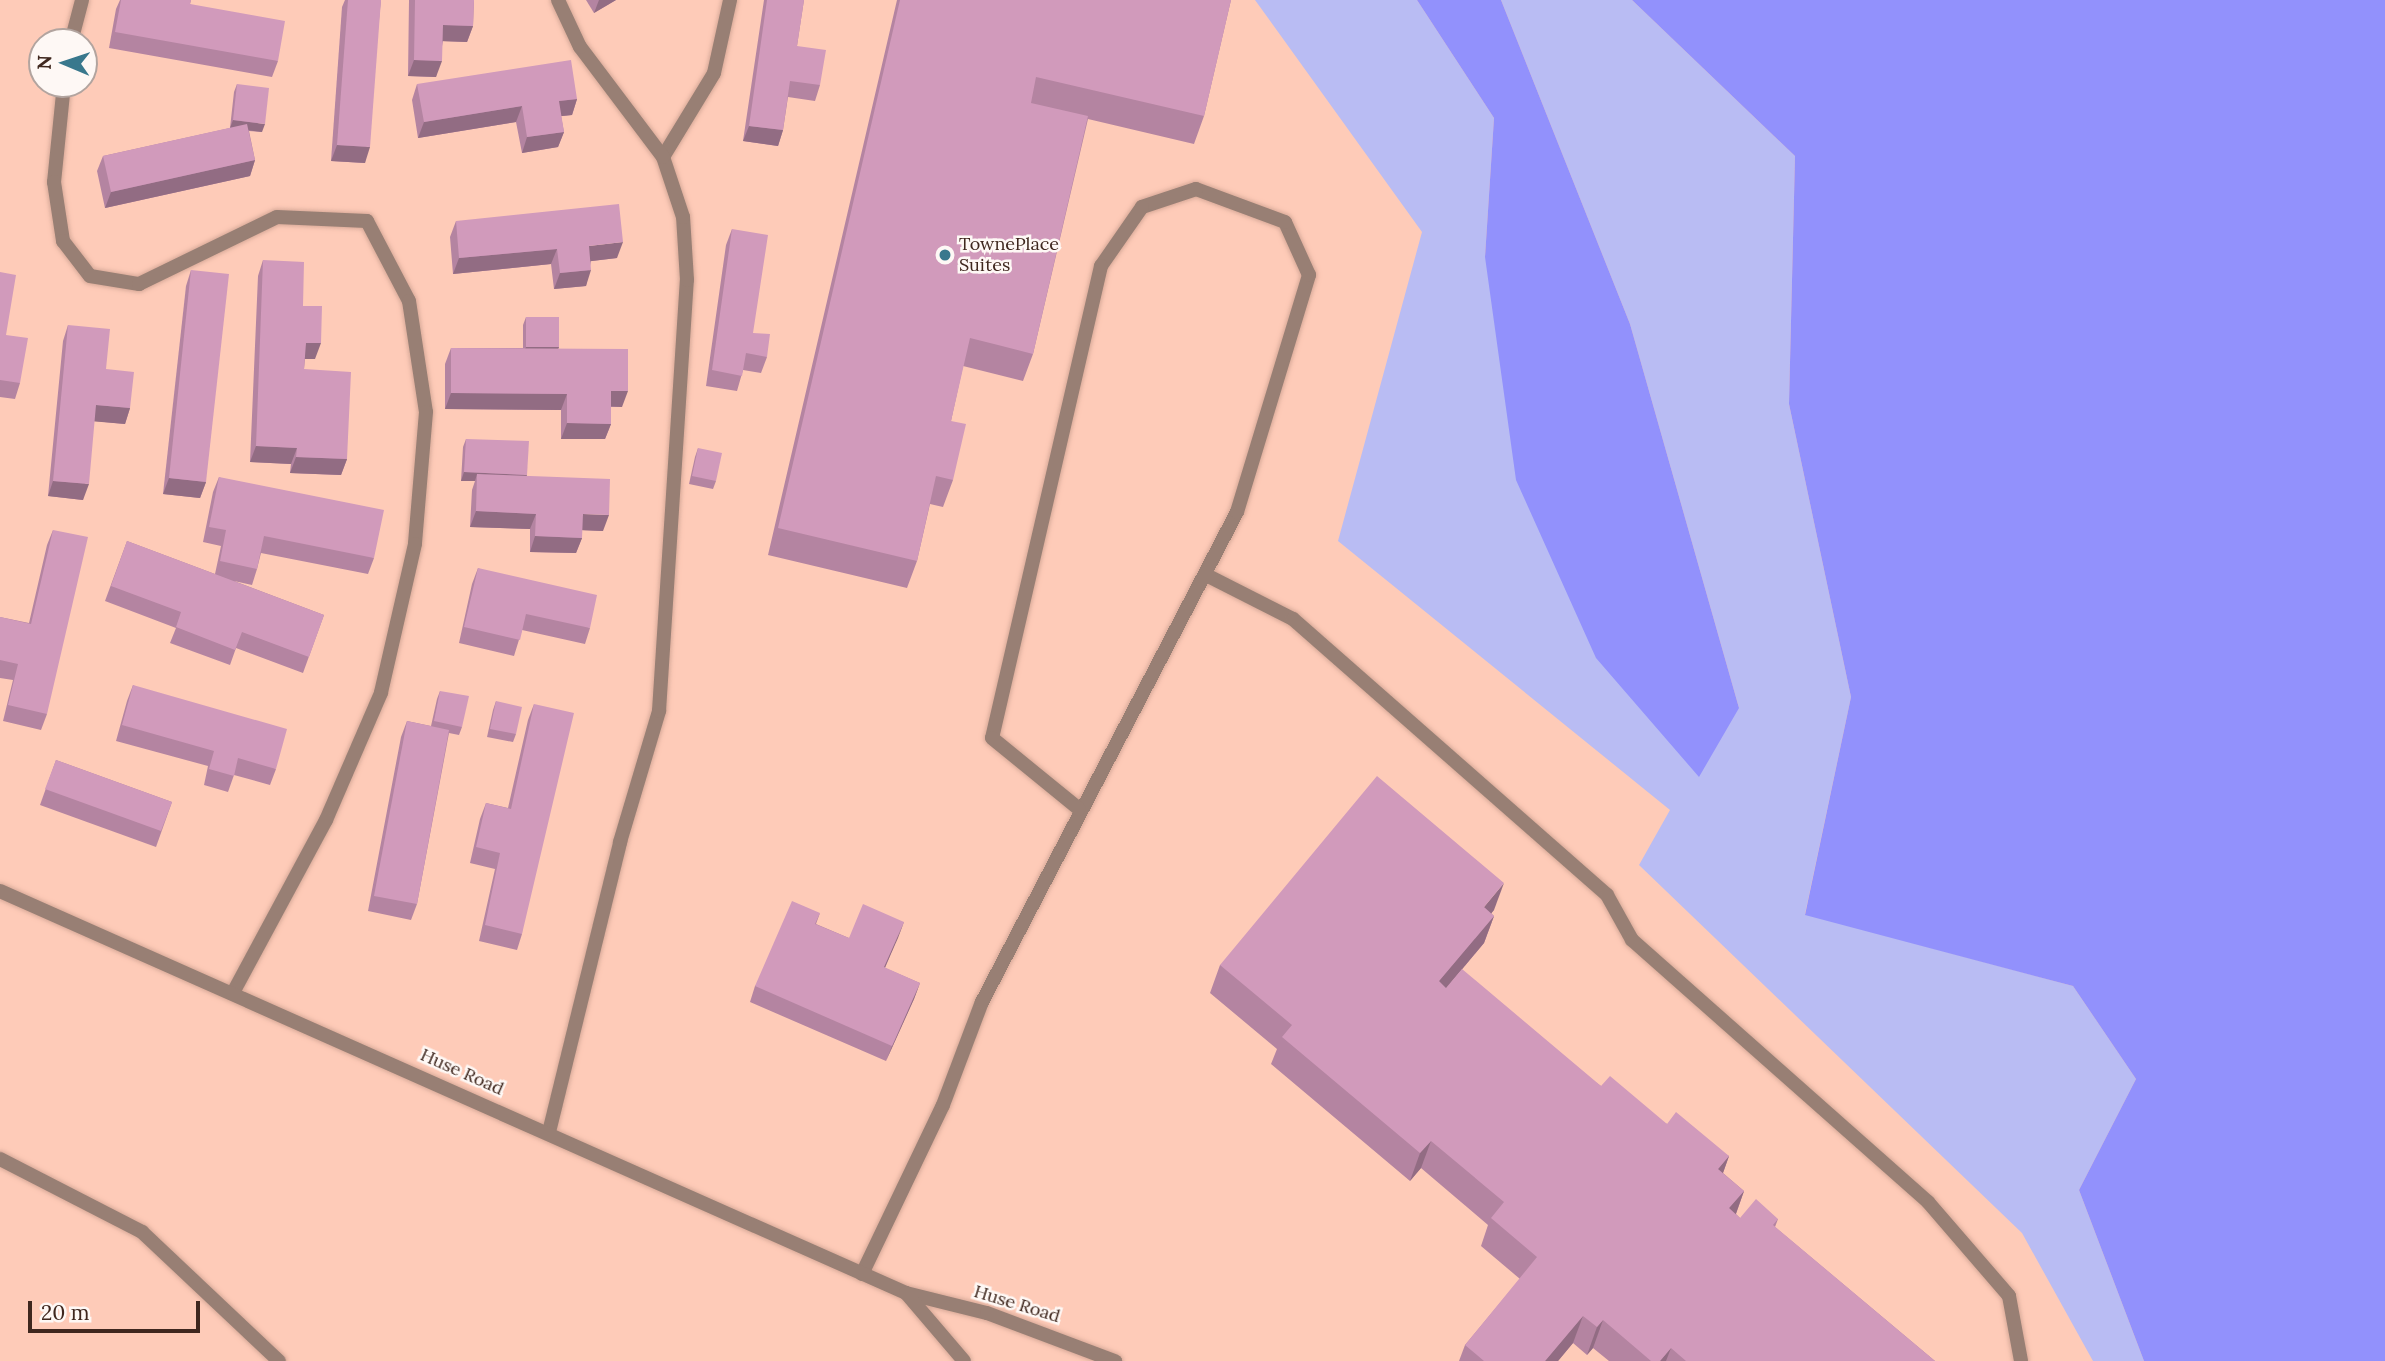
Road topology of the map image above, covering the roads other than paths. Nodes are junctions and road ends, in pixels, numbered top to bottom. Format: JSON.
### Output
{"nodes":[{"id":1,"x":82,"y":0,"type":"edge"},
{"id":2,"x":558,"y":0,"type":"edge"},
{"id":3,"x":730,"y":0,"type":"edge"},
{"id":4,"x":75,"y":28,"type":"edge"},
{"id":5,"x":63,"y":98,"type":"edge"},
{"id":6,"x":663,"y":158,"type":"junction"},
{"id":7,"x":1206,"y":575,"type":"junction"},
{"id":8,"x":1079,"y":809,"type":"junction"},
{"id":9,"x":0,"y":891,"type":"edge"},
{"id":10,"x":233,"y":993,"type":"junction"},
{"id":11,"x":550,"y":1132,"type":"junction"},
{"id":12,"x":0,"y":1158,"type":"edge"},
{"id":13,"x":862,"y":1274,"type":"junction"},
{"id":14,"x":906,"y":1293,"type":"junction"},
{"id":15,"x":279,"y":1361,"type":"edge"},
{"id":16,"x":964,"y":1361,"type":"edge"},
{"id":17,"x":1115,"y":1361,"type":"edge"},
{"id":18,"x":2021,"y":1361,"type":"edge"}],
"edges":[{"from":1,"to":4,"type":"street"},
{"from":2,"to":6,"type":"street"},
{"from":3,"to":6,"type":"street"},
{"from":5,"to":10,"type":"street"},
{"from":6,"to":11,"type":"street"},
{"from":7,"to":8,"type":"street"},
{"from":7,"to":8,"type":"street"},
{"from":7,"to":18,"type":"street"},
{"from":8,"to":13,"type":"street"},
{"from":9,"to":10,"type":"street","name":"Huse Road"},
{"from":10,"to":11,"type":"street","name":"Huse Road"},
{"from":11,"to":13,"type":"street","name":"Huse Road"},
{"from":12,"to":15,"type":"street"},
{"from":13,"to":14,"type":"street","name":"Huse Road"},
{"from":14,"to":16,"type":"street","name":"Huse Road"},
{"from":14,"to":17,"type":"street","name":"Huse Road"}]}
